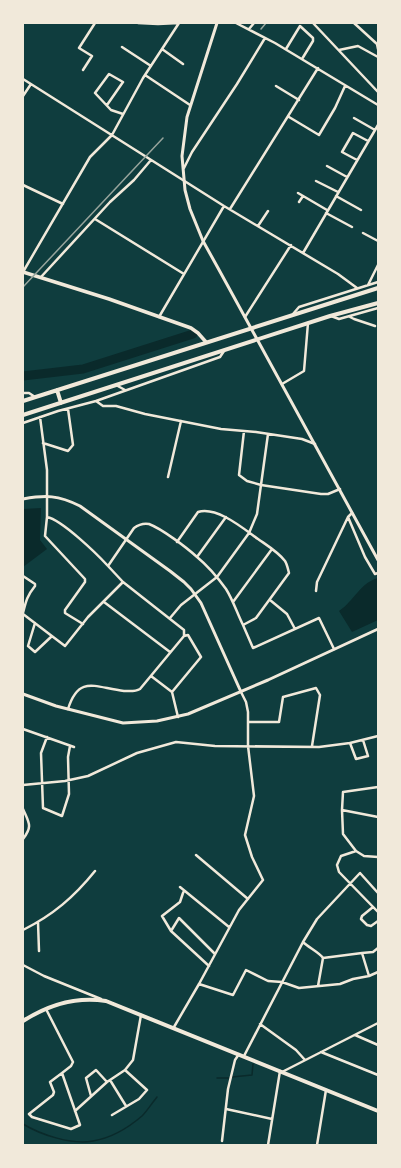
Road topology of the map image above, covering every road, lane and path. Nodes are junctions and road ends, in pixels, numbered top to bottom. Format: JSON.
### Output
{"nodes":[{"id":1,"x":95,"y":23,"type":"edge"},
{"id":2,"x":138,"y":23,"type":"edge"},
{"id":3,"x":179,"y":23,"type":"edge"},
{"id":4,"x":217,"y":23,"type":"edge"},
{"id":5,"x":236,"y":23,"type":"edge"},
{"id":6,"x":254,"y":23,"type":"edge"},
{"id":7,"x":313,"y":23,"type":"edge"},
{"id":8,"x":354,"y":23,"type":"edge"},
{"id":9,"x":360,"y":23,"type":"edge"},
{"id":10,"x":358,"y":26,"type":"junction"},
{"id":11,"x":249,"y":29,"type":"junction"},
{"id":12,"x":265,"y":38,"type":"junction"},
{"id":13,"x":122,"y":47,"type":"dead end"},
{"id":14,"x":162,"y":49,"type":"junction"},
{"id":15,"x":286,"y":49,"type":"junction"},
{"id":16,"x":378,"y":49,"type":"edge"},
{"id":17,"x":339,"y":50,"type":"junction"},
{"id":18,"x":378,"y":56,"type":"edge"},
{"id":19,"x":302,"y":59,"type":"junction"},
{"id":20,"x":183,"y":64,"type":"dead end"},
{"id":21,"x":151,"y":66,"type":"junction"},
{"id":22,"x":318,"y":68,"type":"junction"},
{"id":23,"x":83,"y":70,"type":"dead end"},
{"id":24,"x":145,"y":75,"type":"junction"},
{"id":25,"x":23,"y":80,"type":"edge"},
{"id":26,"x":31,"y":84,"type":"junction"},
{"id":27,"x":276,"y":86,"type":"dead end"},
{"id":28,"x":345,"y":86,"type":"junction"},
{"id":29,"x":378,"y":92,"type":"edge"},
{"id":30,"x":23,"y":96,"type":"edge"},
{"id":31,"x":299,"y":100,"type":"junction"},
{"id":32,"x":107,"y":105,"type":"junction"},
{"id":33,"x":190,"y":105,"type":"junction"},
{"id":34,"x":378,"y":105,"type":"edge"},
{"id":35,"x":123,"y":114,"type":"junction"},
{"id":36,"x":289,"y":117,"type":"junction"},
{"id":37,"x":354,"y":118,"type":"dead end"},
{"id":38,"x":378,"y":125,"type":"edge"},
{"id":39,"x":375,"y":130,"type":"junction"},
{"id":40,"x":112,"y":135,"type":"junction"},
{"id":41,"x":368,"y":141,"type":"junction"},
{"id":42,"x":150,"y":159,"type":"junction"},
{"id":43,"x":357,"y":160,"type":"junction"},
{"id":44,"x":327,"y":166,"type":"dead end"},
{"id":45,"x":183,"y":169,"type":"junction"},
{"id":46,"x":347,"y":177,"type":"junction"},
{"id":47,"x":185,"y":180,"type":"junction"},
{"id":48,"x":316,"y":181,"type":"dead end"},
{"id":49,"x":321,"y":183,"type":"junction"},
{"id":50,"x":23,"y":185,"type":"edge"},
{"id":51,"x":319,"y":187,"type":"dead end"},
{"id":52,"x":338,"y":192,"type":"junction"},
{"id":53,"x":298,"y":193,"type":"dead end"},
{"id":54,"x":303,"y":196,"type":"junction"},
{"id":55,"x":336,"y":196,"type":"junction"},
{"id":56,"x":299,"y":202,"type":"dead end"},
{"id":57,"x":63,"y":204,"type":"junction"},
{"id":58,"x":224,"y":206,"type":"junction"},
{"id":59,"x":230,"y":209,"type":"junction"},
{"id":60,"x":361,"y":210,"type":"dead end"},
{"id":61,"x":268,"y":211,"type":"dead end"},
{"id":62,"x":327,"y":211,"type":"junction"},
{"id":63,"x":94,"y":219,"type":"junction"},
{"id":64,"x":258,"y":226,"type":"junction"},
{"id":65,"x":352,"y":227,"type":"dead end"},
{"id":66,"x":363,"y":233,"type":"dead end"},
{"id":67,"x":203,"y":241,"type":"junction"},
{"id":68,"x":378,"y":241,"type":"edge"},
{"id":69,"x":291,"y":245,"type":"junction"},
{"id":70,"x":303,"y":252,"type":"junction"},
{"id":71,"x":378,"y":265,"type":"edge"},
{"id":72,"x":23,"y":272,"type":"edge"},
{"id":73,"x":184,"y":274,"type":"junction"},
{"id":74,"x":41,"y":277,"type":"junction"},
{"id":75,"x":378,"y":282,"type":"edge"},
{"id":76,"x":368,"y":285,"type":"junction"},
{"id":77,"x":357,"y":288,"type":"junction"},
{"id":78,"x":378,"y":288,"type":"edge"},
{"id":79,"x":378,"y":303,"type":"edge"},
{"id":80,"x":378,"y":308,"type":"edge"},
{"id":81,"x":292,"y":315,"type":"junction"},
{"id":82,"x":330,"y":316,"type":"junction"},
{"id":83,"x":350,"y":316,"type":"junction"},
{"id":84,"x":159,"y":317,"type":"junction"},
{"id":85,"x":245,"y":317,"type":"junction"},
{"id":86,"x":308,"y":323,"type":"junction"},
{"id":87,"x":375,"y":326,"type":"dead end"},
{"id":88,"x":250,"y":328,"type":"junction"},
{"id":89,"x":257,"y":339,"type":"junction"},
{"id":90,"x":206,"y":342,"type":"junction"},
{"id":91,"x":225,"y":349,"type":"junction"},
{"id":92,"x":282,"y":384,"type":"junction"},
{"id":93,"x":116,"y":385,"type":"junction"},
{"id":94,"x":57,"y":390,"type":"junction"},
{"id":95,"x":125,"y":391,"type":"junction"},
{"id":96,"x":23,"y":393,"type":"edge"},
{"id":97,"x":35,"y":397,"type":"junction"},
{"id":98,"x":23,"y":401,"type":"edge"},
{"id":99,"x":96,"y":401,"type":"junction"},
{"id":100,"x":60,"y":403,"type":"junction"},
{"id":101,"x":68,"y":409,"type":"junction"},
{"id":102,"x":58,"y":411,"type":"junction"},
{"id":103,"x":23,"y":415,"type":"edge"},
{"id":104,"x":40,"y":417,"type":"junction"},
{"id":105,"x":181,"y":421,"type":"junction"},
{"id":106,"x":24,"y":423,"type":"edge"},
{"id":107,"x":244,"y":432,"type":"junction"},
{"id":108,"x":268,"y":434,"type":"junction"},
{"id":109,"x":43,"y":443,"type":"junction"},
{"id":110,"x":315,"y":444,"type":"junction"},
{"id":111,"x":168,"y":477,"type":"dead end"},
{"id":112,"x":261,"y":485,"type":"junction"},
{"id":113,"x":340,"y":489,"type":"junction"},
{"id":114,"x":48,"y":496,"type":"junction"},
{"id":115,"x":23,"y":499,"type":"edge"},
{"id":116,"x":352,"y":513,"type":"junction"},
{"id":117,"x":47,"y":517,"type":"junction"},
{"id":118,"x":226,"y":517,"type":"junction"},
{"id":119,"x":348,"y":517,"type":"junction"},
{"id":120,"x":249,"y":533,"type":"junction"},
{"id":121,"x":126,"y":540,"type":"junction"},
{"id":122,"x":178,"y":542,"type":"junction"},
{"id":123,"x":272,"y":549,"type":"junction"},
{"id":124,"x":197,"y":557,"type":"junction"},
{"id":125,"x":378,"y":560,"type":"edge"},
{"id":126,"x":108,"y":566,"type":"junction"},
{"id":127,"x":378,"y":573,"type":"edge"},
{"id":128,"x":23,"y":576,"type":"edge"},
{"id":129,"x":217,"y":577,"type":"junction"},
{"id":130,"x":123,"y":582,"type":"junction"},
{"id":131,"x":316,"y":592,"type":"dead end"},
{"id":132,"x":196,"y":595,"type":"junction"},
{"id":133,"x":270,"y":600,"type":"junction"},
{"id":134,"x":104,"y":602,"type":"junction"},
{"id":135,"x":233,"y":603,"type":"junction"},
{"id":136,"x":23,"y":613,"type":"edge"},
{"id":137,"x":170,"y":618,"type":"junction"},
{"id":138,"x":35,"y":622,"type":"junction"},
{"id":139,"x":83,"y":624,"type":"junction"},
{"id":140,"x":243,"y":625,"type":"junction"},
{"id":141,"x":294,"y":629,"type":"junction"},
{"id":142,"x":378,"y":629,"type":"edge"},
{"id":143,"x":52,"y":636,"type":"junction"},
{"id":144,"x":184,"y":636,"type":"junction"},
{"id":145,"x":334,"y":649,"type":"junction"},
{"id":146,"x":170,"y":652,"type":"junction"},
{"id":147,"x":151,"y":676,"type":"junction"},
{"id":148,"x":172,"y":692,"type":"junction"},
{"id":149,"x":241,"y":692,"type":"junction"},
{"id":150,"x":23,"y":694,"type":"edge"},
{"id":151,"x":68,"y":710,"type":"junction"},
{"id":152,"x":178,"y":717,"type":"junction"},
{"id":153,"x":248,"y":722,"type":"junction"},
{"id":154,"x":23,"y":729,"type":"edge"},
{"id":155,"x":378,"y":736,"type":"edge"},
{"id":156,"x":46,"y":737,"type":"junction"},
{"id":157,"x":363,"y":740,"type":"junction"},
{"id":158,"x":350,"y":743,"type":"junction"},
{"id":159,"x":70,"y":746,"type":"junction"},
{"id":160,"x":248,"y":746,"type":"junction"},
{"id":161,"x":312,"y":746,"type":"junction"},
{"id":162,"x":74,"y":747,"type":"dead end"},
{"id":163,"x":69,"y":780,"type":"junction"},
{"id":164,"x":43,"y":783,"type":"junction"},
{"id":165,"x":23,"y":785,"type":"edge"},
{"id":166,"x":378,"y":788,"type":"edge"},
{"id":167,"x":23,"y":809,"type":"edge"},
{"id":168,"x":342,"y":810,"type":"junction"},
{"id":169,"x":378,"y":817,"type":"edge"},
{"id":170,"x":23,"y":839,"type":"edge"},
{"id":171,"x":356,"y":851,"type":"junction"},
{"id":172,"x":196,"y":855,"type":"dead end"},
{"id":173,"x":378,"y":857,"type":"edge"},
{"id":174,"x":95,"y":871,"type":"dead end"},
{"id":175,"x":350,"y":882,"type":"junction"},
{"id":176,"x":180,"y":887,"type":"dead end"},
{"id":177,"x":184,"y":891,"type":"junction"},
{"id":178,"x":378,"y":893,"type":"edge"},
{"id":179,"x":248,"y":899,"type":"junction"},
{"id":180,"x":373,"y":907,"type":"junction"},
{"id":181,"x":378,"y":912,"type":"edge"},
{"id":182,"x":378,"y":921,"type":"edge"},
{"id":183,"x":38,"y":922,"type":"junction"},
{"id":184,"x":230,"y":927,"type":"junction"},
{"id":185,"x":23,"y":930,"type":"edge"},
{"id":186,"x":171,"y":931,"type":"junction"},
{"id":187,"x":303,"y":942,"type":"junction"},
{"id":188,"x":378,"y":948,"type":"edge"},
{"id":189,"x":39,"y":951,"type":"dead end"},
{"id":190,"x":362,"y":953,"type":"junction"},
{"id":191,"x":215,"y":954,"type":"junction"},
{"id":192,"x":323,"y":958,"type":"junction"},
{"id":193,"x":23,"y":965,"type":"edge"},
{"id":194,"x":209,"y":966,"type":"junction"},
{"id":195,"x":378,"y":972,"type":"edge"},
{"id":196,"x":369,"y":976,"type":"junction"},
{"id":197,"x":282,"y":982,"type":"junction"},
{"id":198,"x":199,"y":984,"type":"junction"},
{"id":199,"x":318,"y":986,"type":"junction"},
{"id":200,"x":106,"y":1001,"type":"junction"},
{"id":201,"x":45,"y":1008,"type":"junction"},
{"id":202,"x":142,"y":1015,"type":"junction"},
{"id":203,"x":23,"y":1021,"type":"edge"},
{"id":204,"x":378,"y":1023,"type":"edge"},
{"id":205,"x":260,"y":1024,"type":"junction"},
{"id":206,"x":174,"y":1028,"type":"junction"},
{"id":207,"x":355,"y":1035,"type":"junction"},
{"id":208,"x":378,"y":1045,"type":"edge"},
{"id":209,"x":320,"y":1052,"type":"junction"},
{"id":210,"x":239,"y":1054,"type":"junction"},
{"id":211,"x":244,"y":1056,"type":"junction"},
{"id":212,"x":305,"y":1060,"type":"junction"},
{"id":213,"x":125,"y":1070,"type":"junction"},
{"id":214,"x":281,"y":1071,"type":"junction"},
{"id":215,"x":62,"y":1073,"type":"junction"},
{"id":216,"x":378,"y":1075,"type":"edge"},
{"id":217,"x":109,"y":1081,"type":"junction"},
{"id":218,"x":326,"y":1090,"type":"junction"},
{"id":219,"x":91,"y":1096,"type":"junction"},
{"id":220,"x":126,"y":1106,"type":"junction"},
{"id":221,"x":226,"y":1109,"type":"junction"},
{"id":222,"x":378,"y":1110,"type":"edge"},
{"id":223,"x":75,"y":1111,"type":"junction"},
{"id":224,"x":112,"y":1114,"type":"dead end"},
{"id":225,"x":272,"y":1118,"type":"junction"},
{"id":226,"x":222,"y":1141,"type":"dead end"},
{"id":227,"x":268,"y":1145,"type":"edge"},
{"id":228,"x":317,"y":1145,"type":"edge"}],
"edges":[{"from":1,"to":23,"type":"street"},
{"from":2,"to":3,"type":"street"},
{"from":3,"to":14,"type":"street"},
{"from":4,"to":33,"type":"street"},
{"from":5,"to":11,"type":"street"},
{"from":6,"to":11,"type":"street"},
{"from":7,"to":17,"type":"street"},
{"from":8,"to":10,"type":"street"},
{"from":9,"to":10,"type":"street"},
{"from":10,"to":16,"type":"street"},
{"from":11,"to":12,"type":"street"},
{"from":12,"to":15,"type":"street"},
{"from":12,"to":45,"type":"street"},
{"from":13,"to":21,"type":"street"},
{"from":14,"to":20,"type":"street"},
{"from":14,"to":21,"type":"street"},
{"from":15,"to":19,"type":"street"},
{"from":15,"to":19,"type":"street"},
{"from":17,"to":18,"type":"street"},
{"from":17,"to":29,"type":"street"},
{"from":19,"to":22,"type":"street"},
{"from":21,"to":24,"type":"street"},
{"from":22,"to":28,"type":"street"},
{"from":22,"to":31,"type":"street"},
{"from":24,"to":33,"type":"street"},
{"from":24,"to":35,"type":"street"},
{"from":25,"to":26,"type":"street"},
{"from":26,"to":30,"type":"street"},
{"from":26,"to":40,"type":"street"},
{"from":27,"to":31,"type":"street"},
{"from":28,"to":34,"type":"street"},
{"from":28,"to":36,"type":"street"},
{"from":31,"to":36,"type":"street"},
{"from":32,"to":32,"type":"street"},
{"from":32,"to":35,"type":"street"},
{"from":33,"to":45,"type":"street"},
{"from":35,"to":40,"type":"street"},
{"from":36,"to":59,"type":"street"},
{"from":37,"to":39,"type":"street"},
{"from":38,"to":39,"type":"street"},
{"from":39,"to":41,"type":"street"},
{"from":40,"to":42,"type":"street"},
{"from":40,"to":57,"type":"street"},
{"from":41,"to":43,"type":"street"},
{"from":41,"to":43,"type":"street"},
{"from":42,"to":47,"type":"street"},
{"from":42,"to":63,"type":"street"},
{"from":43,"to":46,"type":"street"},
{"from":44,"to":46,"type":"street"},
{"from":45,"to":47,"type":"street"},
{"from":46,"to":52,"type":"street"},
{"from":47,"to":58,"type":"street"},
{"from":47,"to":67,"type":"street"},
{"from":48,"to":49,"type":"street"},
{"from":49,"to":51,"type":"street"},
{"from":49,"to":52,"type":"street"},
{"from":50,"to":57,"type":"street"},
{"from":52,"to":55,"type":"street"},
{"from":53,"to":54,"type":"street"},
{"from":54,"to":56,"type":"street"},
{"from":54,"to":62,"type":"street"},
{"from":55,"to":60,"type":"street"},
{"from":55,"to":62,"type":"street"},
{"from":57,"to":72,"type":"street"},
{"from":58,"to":59,"type":"street"},
{"from":58,"to":67,"type":"street"},
{"from":59,"to":64,"type":"street"},
{"from":61,"to":64,"type":"street"},
{"from":62,"to":65,"type":"street"},
{"from":62,"to":70,"type":"street"},
{"from":63,"to":73,"type":"street"},
{"from":63,"to":74,"type":"street"},
{"from":64,"to":69,"type":"street"},
{"from":66,"to":68,"type":"street"},
{"from":67,"to":73,"type":"street"},
{"from":67,"to":85,"type":"street"},
{"from":69,"to":70,"type":"street"},
{"from":69,"to":85,"type":"street"},
{"from":70,"to":77,"type":"street"},
{"from":71,"to":76,"type":"street"},
{"from":72,"to":74,"type":"main road"},
{"from":73,"to":84,"type":"street"},
{"from":74,"to":84,"type":"main road"},
{"from":75,"to":76,"type":"street"},
{"from":76,"to":77,"type":"street"},
{"from":77,"to":81,"type":"street"},
{"from":78,"to":81,"type":"main road"},
{"from":79,"to":82,"type":"main road"},
{"from":80,"to":83,"type":"street"},
{"from":81,"to":88,"type":"main road"},
{"from":82,"to":83,"type":"street"},
{"from":82,"to":86,"type":"main road"},
{"from":83,"to":87,"type":"street"},
{"from":84,"to":90,"type":"main road"},
{"from":85,"to":88,"type":"street"},
{"from":86,"to":89,"type":"main road"},
{"from":86,"to":92,"type":"street"},
{"from":88,"to":89,"type":"street"},
{"from":88,"to":90,"type":"main road"},
{"from":89,"to":91,"type":"main road"},
{"from":89,"to":92,"type":"street"},
{"from":90,"to":94,"type":"main road"},
{"from":91,"to":93,"type":"main road"},
{"from":91,"to":95,"type":"street"},
{"from":92,"to":110,"type":"street"},
{"from":93,"to":95,"type":"street"},
{"from":93,"to":100,"type":"main road"},
{"from":94,"to":97,"type":"main road"},
{"from":94,"to":100,"type":"main road"},
{"from":95,"to":99,"type":"street"},
{"from":96,"to":97,"type":"street"},
{"from":97,"to":98,"type":"main road"},
{"from":99,"to":101,"type":"street"},
{"from":99,"to":105,"type":"street"},
{"from":100,"to":102,"type":"street"},
{"from":100,"to":103,"type":"main road"},
{"from":101,"to":102,"type":"street"},
{"from":101,"to":109,"type":"street"},
{"from":102,"to":104,"type":"street"},
{"from":104,"to":106,"type":"street"},
{"from":104,"to":109,"type":"street"},
{"from":105,"to":107,"type":"street"},
{"from":105,"to":111,"type":"street"},
{"from":107,"to":108,"type":"street"},
{"from":107,"to":112,"type":"street"},
{"from":108,"to":110,"type":"street"},
{"from":108,"to":112,"type":"street"},
{"from":109,"to":114,"type":"street"},
{"from":110,"to":113,"type":"street"},
{"from":112,"to":113,"type":"street"},
{"from":112,"to":120,"type":"street"},
{"from":113,"to":116,"type":"street"},
{"from":114,"to":115,"type":"street"},
{"from":114,"to":117,"type":"street"},
{"from":114,"to":121,"type":"street"},
{"from":116,"to":119,"type":"street"},
{"from":116,"to":125,"type":"street"},
{"from":117,"to":126,"type":"street"},
{"from":117,"to":139,"type":"street"},
{"from":118,"to":120,"type":"street"},
{"from":118,"to":122,"type":"street"},
{"from":118,"to":124,"type":"street"},
{"from":119,"to":127,"type":"street"},
{"from":119,"to":131,"type":"street"},
{"from":120,"to":123,"type":"street"},
{"from":120,"to":129,"type":"street"},
{"from":121,"to":122,"type":"street"},
{"from":121,"to":126,"type":"street"},
{"from":121,"to":132,"type":"street"},
{"from":122,"to":124,"type":"street"},
{"from":123,"to":133,"type":"street"},
{"from":123,"to":135,"type":"street"},
{"from":124,"to":129,"type":"street"},
{"from":126,"to":130,"type":"street"},
{"from":128,"to":136,"type":"street"},
{"from":129,"to":132,"type":"street"},
{"from":129,"to":135,"type":"street"},
{"from":130,"to":134,"type":"street"},
{"from":130,"to":137,"type":"street"},
{"from":132,"to":137,"type":"street"},
{"from":132,"to":149,"type":"street"},
{"from":133,"to":140,"type":"street"},
{"from":133,"to":141,"type":"street"},
{"from":134,"to":139,"type":"street"},
{"from":134,"to":146,"type":"street"},
{"from":135,"to":140,"type":"street"},
{"from":136,"to":138,"type":"street"},
{"from":137,"to":144,"type":"street"},
{"from":138,"to":143,"type":"street"},
{"from":138,"to":143,"type":"street"},
{"from":139,"to":143,"type":"street"},
{"from":140,"to":141,"type":"street"},
{"from":141,"to":145,"type":"street"},
{"from":142,"to":145,"type":"street"},
{"from":144,"to":146,"type":"street"},
{"from":144,"to":148,"type":"street"},
{"from":145,"to":149,"type":"street"},
{"from":146,"to":147,"type":"street"},
{"from":147,"to":148,"type":"street"},
{"from":147,"to":151,"type":"street"},
{"from":148,"to":152,"type":"street"},
{"from":149,"to":152,"type":"street"},
{"from":149,"to":153,"type":"street"},
{"from":150,"to":151,"type":"street"},
{"from":151,"to":152,"type":"street"},
{"from":153,"to":160,"type":"street"},
{"from":153,"to":161,"type":"street"},
{"from":154,"to":156,"type":"street"},
{"from":155,"to":157,"type":"street"},
{"from":156,"to":159,"type":"street"},
{"from":156,"to":164,"type":"street"},
{"from":157,"to":158,"type":"street"},
{"from":157,"to":158,"type":"street"},
{"from":158,"to":161,"type":"street"},
{"from":159,"to":162,"type":"street"},
{"from":159,"to":163,"type":"street"},
{"from":160,"to":161,"type":"street"},
{"from":160,"to":163,"type":"street"},
{"from":160,"to":179,"type":"street"},
{"from":163,"to":164,"type":"street"},
{"from":163,"to":164,"type":"street"},
{"from":164,"to":165,"type":"street"},
{"from":166,"to":168,"type":"street"},
{"from":167,"to":170,"type":"street"},
{"from":168,"to":169,"type":"street"},
{"from":168,"to":171,"type":"street"},
{"from":171,"to":173,"type":"street"},
{"from":171,"to":175,"type":"street"},
{"from":172,"to":179,"type":"street"},
{"from":174,"to":183,"type":"street"},
{"from":175,"to":178,"type":"street"},
{"from":175,"to":180,"type":"street"},
{"from":175,"to":187,"type":"street"},
{"from":176,"to":177,"type":"street"},
{"from":177,"to":184,"type":"street"},
{"from":177,"to":186,"type":"street"},
{"from":179,"to":184,"type":"street"},
{"from":180,"to":181,"type":"street"},
{"from":180,"to":182,"type":"street"},
{"from":183,"to":185,"type":"street"},
{"from":183,"to":189,"type":"street"},
{"from":184,"to":191,"type":"street"},
{"from":186,"to":191,"type":"street"},
{"from":186,"to":194,"type":"street"},
{"from":187,"to":192,"type":"street"},
{"from":187,"to":197,"type":"street"},
{"from":188,"to":190,"type":"street"},
{"from":190,"to":192,"type":"street"},
{"from":190,"to":196,"type":"street"},
{"from":191,"to":194,"type":"street"},
{"from":192,"to":199,"type":"street"},
{"from":193,"to":200,"type":"street"},
{"from":194,"to":198,"type":"street"},
{"from":195,"to":196,"type":"street"},
{"from":196,"to":199,"type":"street"},
{"from":197,"to":198,"type":"street"},
{"from":197,"to":199,"type":"street"},
{"from":197,"to":205,"type":"street"},
{"from":198,"to":206,"type":"street"},
{"from":200,"to":201,"type":"main road"},
{"from":200,"to":202,"type":"main road"},
{"from":201,"to":203,"type":"main road"},
{"from":201,"to":215,"type":"street"},
{"from":202,"to":206,"type":"main road"},
{"from":202,"to":213,"type":"street"},
{"from":204,"to":207,"type":"street"},
{"from":205,"to":211,"type":"street"},
{"from":205,"to":212,"type":"street"},
{"from":206,"to":210,"type":"main road"},
{"from":207,"to":208,"type":"street"},
{"from":207,"to":209,"type":"street"},
{"from":209,"to":212,"type":"street"},
{"from":209,"to":216,"type":"street"},
{"from":210,"to":211,"type":"main road"},
{"from":210,"to":221,"type":"street"},
{"from":211,"to":214,"type":"main road"},
{"from":212,"to":214,"type":"street"},
{"from":213,"to":217,"type":"street"},
{"from":213,"to":220,"type":"street"},
{"from":214,"to":218,"type":"main road"},
{"from":214,"to":225,"type":"street"},
{"from":215,"to":223,"type":"street"},
{"from":215,"to":223,"type":"street"},
{"from":217,"to":219,"type":"street"},
{"from":217,"to":219,"type":"street"},
{"from":217,"to":220,"type":"street"},
{"from":218,"to":222,"type":"main road"},
{"from":218,"to":228,"type":"street"},
{"from":219,"to":223,"type":"street"},
{"from":220,"to":224,"type":"street"},
{"from":221,"to":225,"type":"street"},
{"from":221,"to":226,"type":"street"},
{"from":225,"to":227,"type":"street"}]}
